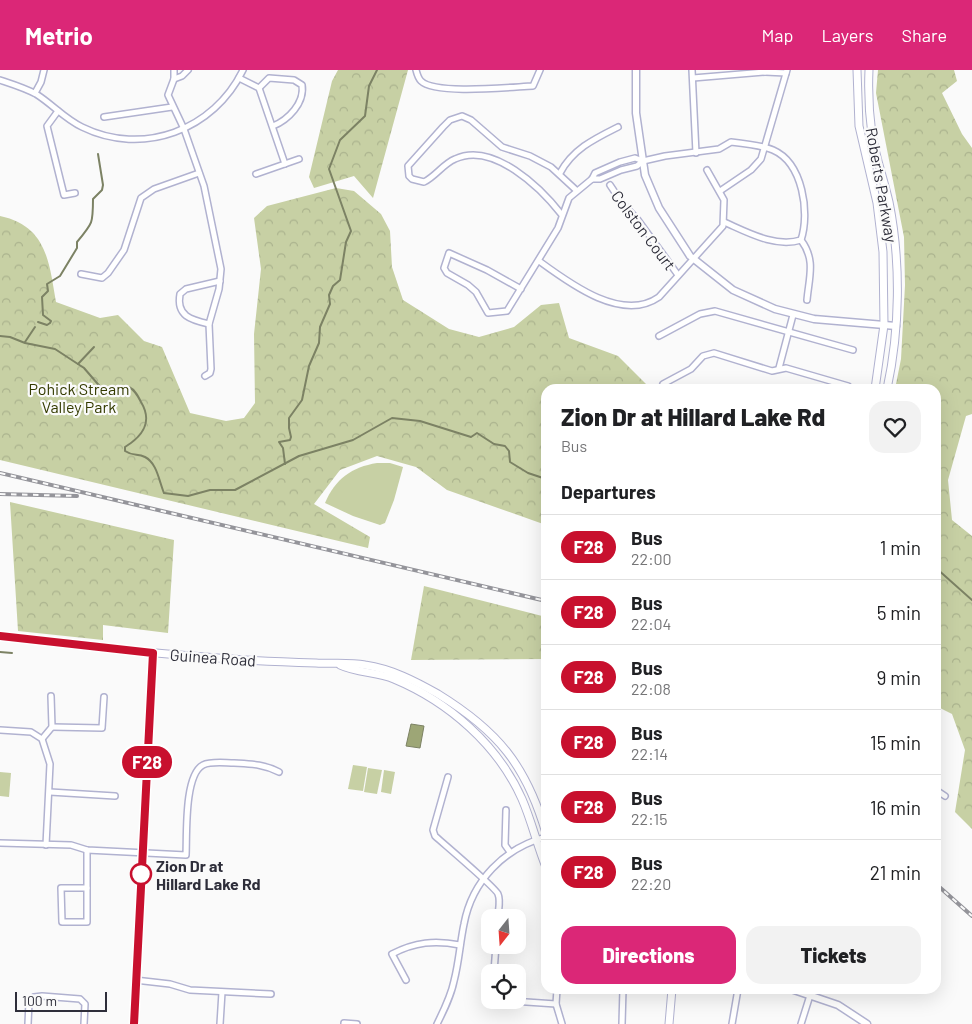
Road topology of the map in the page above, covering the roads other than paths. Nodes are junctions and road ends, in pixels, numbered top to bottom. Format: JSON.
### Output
{"nodes":[{"id":1,"x":44,"y":70,"type":"edge"},
{"id":2,"x":174,"y":70,"type":"edge"},
{"id":3,"x":188,"y":70,"type":"edge"},
{"id":4,"x":243,"y":70,"type":"edge"},
{"id":5,"x":416,"y":70,"type":"edge"},
{"id":6,"x":540,"y":70,"type":"edge"},
{"id":7,"x":636,"y":70,"type":"edge"},
{"id":8,"x":692,"y":70,"type":"edge"},
{"id":9,"x":857,"y":70,"type":"edge"},
{"id":10,"x":869,"y":70,"type":"edge"},
{"id":11,"x":765,"y":71,"type":"edge"},
{"id":12,"x":787,"y":72,"type":"edge"},
{"id":13,"x":239,"y":78,"type":"junction"},
{"id":14,"x":693,"y":78,"type":"junction"},
{"id":15,"x":174,"y":79,"type":"junction"},
{"id":16,"x":0,"y":80,"type":"edge"},
{"id":17,"x":259,"y":88,"type":"junction"},
{"id":18,"x":35,"y":93,"type":"junction"},
{"id":19,"x":172,"y":107,"type":"junction"},
{"id":20,"x":58,"y":111,"type":"junction"},
{"id":21,"x":104,"y":117,"type":"dead end"},
{"id":22,"x":273,"y":126,"type":"junction"},
{"id":23,"x":618,"y":127,"type":"dead end"},
{"id":24,"x":184,"y":129,"type":"junction"},
{"id":25,"x":765,"y":148,"type":"junction"},
{"id":26,"x":696,"y":153,"type":"junction"},
{"id":27,"x":299,"y":159,"type":"dead end"},
{"id":28,"x":642,"y":161,"type":"junction"},
{"id":29,"x":285,"y":164,"type":"junction"},
{"id":30,"x":707,"y":170,"type":"dead end"},
{"id":31,"x":199,"y":173,"type":"junction"},
{"id":32,"x":560,"y":173,"type":"junction"},
{"id":33,"x":256,"y":174,"type":"dead end"},
{"id":34,"x":592,"y":179,"type":"junction"},
{"id":35,"x":610,"y":185,"type":"dead end"},
{"id":36,"x":576,"y":190,"type":"junction"},
{"id":37,"x":720,"y":191,"type":"junction"},
{"id":38,"x":75,"y":192,"type":"dead end"},
{"id":39,"x":562,"y":215,"type":"junction"},
{"id":40,"x":724,"y":222,"type":"junction"},
{"id":41,"x":801,"y":240,"type":"junction"},
{"id":42,"x":693,"y":259,"type":"junction"},
{"id":43,"x":539,"y":260,"type":"junction"},
{"id":44,"x":81,"y":274,"type":"dead end"},
{"id":45,"x":678,"y":275,"type":"junction"},
{"id":46,"x":220,"y":281,"type":"junction"},
{"id":47,"x":520,"y":289,"type":"junction"},
{"id":48,"x":807,"y":300,"type":"dead end"},
{"id":49,"x":793,"y":315,"type":"junction"},
{"id":50,"x":209,"y":324,"type":"junction"},
{"id":51,"x":884,"y":326,"type":"junction"},
{"id":52,"x":896,"y":326,"type":"junction"},
{"id":53,"x":788,"y":333,"type":"junction"},
{"id":54,"x":659,"y":336,"type":"dead end"},
{"id":55,"x":853,"y":350,"type":"dead end"},
{"id":56,"x":779,"y":368,"type":"junction"},
{"id":57,"x":205,"y":376,"type":"dead end"},
{"id":58,"x":663,"y":384,"type":"dead end"},
{"id":59,"x":840,"y":384,"type":"edge"},
{"id":60,"x":876,"y":384,"type":"edge"},
{"id":61,"x":888,"y":384,"type":"edge"},
{"id":62,"x":0,"y":636,"type":"edge"},
{"id":63,"x":153,"y":653,"type":"junction"},
{"id":64,"x":377,"y":670,"type":"junction"},
{"id":65,"x":51,"y":696,"type":"dead end"},
{"id":66,"x":104,"y":697,"type":"dead end"},
{"id":67,"x":52,"y":727,"type":"junction"},
{"id":68,"x":0,"y":730,"type":"edge"},
{"id":69,"x":42,"y":738,"type":"junction"},
{"id":70,"x":279,"y":772,"type":"dead end"},
{"id":71,"x":448,"y":777,"type":"dead end"},
{"id":72,"x":50,"y":792,"type":"junction"},
{"id":73,"x":941,"y":793,"type":"edge"},
{"id":74,"x":115,"y":796,"type":"dead end"},
{"id":75,"x":946,"y":796,"type":"dead end"},
{"id":76,"x":506,"y":810,"type":"dead end"},
{"id":77,"x":541,"y":819,"type":"edge"},
{"id":78,"x":541,"y":837,"type":"edge"},
{"id":79,"x":537,"y":839,"type":"junction"},
{"id":80,"x":0,"y":843,"type":"edge"},
{"id":81,"x":46,"y":845,"type":"junction"},
{"id":82,"x":87,"y":850,"type":"junction"},
{"id":83,"x":541,"y":851,"type":"edge"},
{"id":84,"x":510,"y":852,"type":"junction"},
{"id":85,"x":142,"y":854,"type":"junction"},
{"id":86,"x":483,"y":879,"type":"junction"},
{"id":87,"x":87,"y":888,"type":"junction"},
{"id":88,"x":498,"y":909,"type":"edge"},
{"id":89,"x":460,"y":945,"type":"junction"},
{"id":90,"x":136,"y":980,"type":"junction"},
{"id":91,"x":406,"y":980,"type":"dead end"},
{"id":92,"x":222,"y":992,"type":"junction"},
{"id":93,"x":271,"y":994,"type":"dead end"},
{"id":94,"x":557,"y":994,"type":"edge"},
{"id":95,"x":623,"y":994,"type":"edge"},
{"id":96,"x":672,"y":994,"type":"edge"},
{"id":97,"x":737,"y":994,"type":"edge"},
{"id":98,"x":810,"y":994,"type":"edge"},
{"id":99,"x":815,"y":994,"type":"edge"},
{"id":100,"x":526,"y":1002,"type":"edge"},
{"id":101,"x":556,"y":1004,"type":"junction"},
{"id":102,"x":344,"y":1023,"type":"edge"},
{"id":103,"x":28,"y":1024,"type":"edge"},
{"id":104,"x":84,"y":1024,"type":"edge"},
{"id":105,"x":134,"y":1024,"type":"edge"},
{"id":106,"x":220,"y":1024,"type":"edge"},
{"id":107,"x":357,"y":1024,"type":"edge"},
{"id":108,"x":437,"y":1024,"type":"edge"},
{"id":109,"x":562,"y":1024,"type":"edge"},
{"id":110,"x":622,"y":1024,"type":"edge"},
{"id":111,"x":670,"y":1024,"type":"edge"},
{"id":112,"x":732,"y":1024,"type":"edge"},
{"id":113,"x":801,"y":1024,"type":"edge"},
{"id":114,"x":868,"y":1024,"type":"edge"}],
"edges":[{"from":1,"to":18,"type":"street"},
{"from":2,"to":15,"type":"street"},
{"from":3,"to":15,"type":"street"},
{"from":4,"to":13,"type":"street"},
{"from":5,"to":6,"type":"street"},
{"from":7,"to":28,"type":"street"},
{"from":8,"to":14,"type":"street"},
{"from":9,"to":51,"type":"main road","name":"Roberts Parkway"},
{"from":10,"to":52,"type":"main road","name":"Roberts Parkway"},
{"from":11,"to":12,"type":"street"},
{"from":11,"to":14,"type":"street"},
{"from":12,"to":25,"type":"street"},
{"from":13,"to":17,"type":"street"},
{"from":13,"to":24,"type":"street"},
{"from":14,"to":26,"type":"street"},
{"from":15,"to":19,"type":"street"},
{"from":16,"to":18,"type":"street"},
{"from":17,"to":22,"type":"street"},
{"from":17,"to":22,"type":"street"},
{"from":18,"to":20,"type":"street"},
{"from":19,"to":21,"type":"street"},
{"from":19,"to":24,"type":"street"},
{"from":20,"to":24,"type":"street"},
{"from":20,"to":38,"type":"street"},
{"from":22,"to":29,"type":"street"},
{"from":23,"to":32,"type":"street"},
{"from":24,"to":31,"type":"street"},
{"from":25,"to":26,"type":"street"},
{"from":25,"to":37,"type":"street"},
{"from":25,"to":41,"type":"street"},
{"from":26,"to":28,"type":"street"},
{"from":27,"to":29,"type":"street"},
{"from":28,"to":34,"type":"street"},
{"from":28,"to":34,"type":"street"},
{"from":28,"to":42,"type":"street"},
{"from":29,"to":33,"type":"street"},
{"from":30,"to":37,"type":"street"},
{"from":31,"to":44,"type":"street"},
{"from":31,"to":46,"type":"street"},
{"from":32,"to":36,"type":"street"},
{"from":32,"to":39,"type":"street"},
{"from":34,"to":36,"type":"street"},
{"from":35,"to":45,"type":"street","name":"Colston Court"},
{"from":36,"to":39,"type":"street"},
{"from":37,"to":40,"type":"street"},
{"from":39,"to":43,"type":"street"},
{"from":40,"to":41,"type":"street"},
{"from":40,"to":42,"type":"street"},
{"from":41,"to":48,"type":"street"},
{"from":42,"to":45,"type":"street"},
{"from":42,"to":49,"type":"street"},
{"from":43,"to":45,"type":"street"},
{"from":43,"to":47,"type":"street"},
{"from":46,"to":50,"type":"street"},
{"from":46,"to":50,"type":"street"},
{"from":47,"to":47,"type":"street"},
{"from":49,"to":51,"type":"street"},
{"from":49,"to":53,"type":"street"},
{"from":50,"to":57,"type":"street"},
{"from":51,"to":52,"type":"street"},
{"from":51,"to":60,"type":"main road","name":"Roberts Parkway"},
{"from":52,"to":61,"type":"main road","name":"Roberts Parkway"},
{"from":53,"to":54,"type":"street"},
{"from":53,"to":55,"type":"street"},
{"from":53,"to":56,"type":"street"},
{"from":56,"to":58,"type":"street"},
{"from":56,"to":59,"type":"street"},
{"from":62,"to":63,"type":"main road","name":"Guinea Road"},
{"from":63,"to":64,"type":"main road","name":"Guinea Road"},
{"from":63,"to":85,"type":"street"},
{"from":64,"to":77,"type":"main road"},
{"from":64,"to":79,"type":"main road"},
{"from":65,"to":67,"type":"street"},
{"from":66,"to":67,"type":"street"},
{"from":67,"to":69,"type":"street"},
{"from":68,"to":69,"type":"street"},
{"from":69,"to":72,"type":"street"},
{"from":70,"to":85,"type":"street"},
{"from":71,"to":86,"type":"street"},
{"from":72,"to":74,"type":"street"},
{"from":72,"to":81,"type":"street"},
{"from":73,"to":75,"type":"street"},
{"from":76,"to":84,"type":"street"},
{"from":78,"to":79,"type":"street"},
{"from":79,"to":83,"type":"main road"},
{"from":79,"to":84,"type":"street"},
{"from":80,"to":81,"type":"street"},
{"from":81,"to":82,"type":"street"},
{"from":82,"to":85,"type":"street"},
{"from":82,"to":87,"type":"street"},
{"from":84,"to":86,"type":"street"},
{"from":85,"to":90,"type":"street"},
{"from":86,"to":88,"type":"street"},
{"from":86,"to":89,"type":"street"},
{"from":87,"to":87,"type":"street"},
{"from":89,"to":91,"type":"street"},
{"from":89,"to":108,"type":"street"},
{"from":90,"to":92,"type":"street"},
{"from":90,"to":105,"type":"street"},
{"from":92,"to":93,"type":"street"},
{"from":92,"to":106,"type":"street"},
{"from":94,"to":101,"type":"street"},
{"from":95,"to":110,"type":"street"},
{"from":96,"to":111,"type":"main road"},
{"from":97,"to":112,"type":"street"},
{"from":98,"to":113,"type":"street"},
{"from":99,"to":114,"type":"street"},
{"from":100,"to":101,"type":"street"},
{"from":101,"to":109,"type":"street"},
{"from":102,"to":107,"type":"street"},
{"from":103,"to":104,"type":"street"}]}
